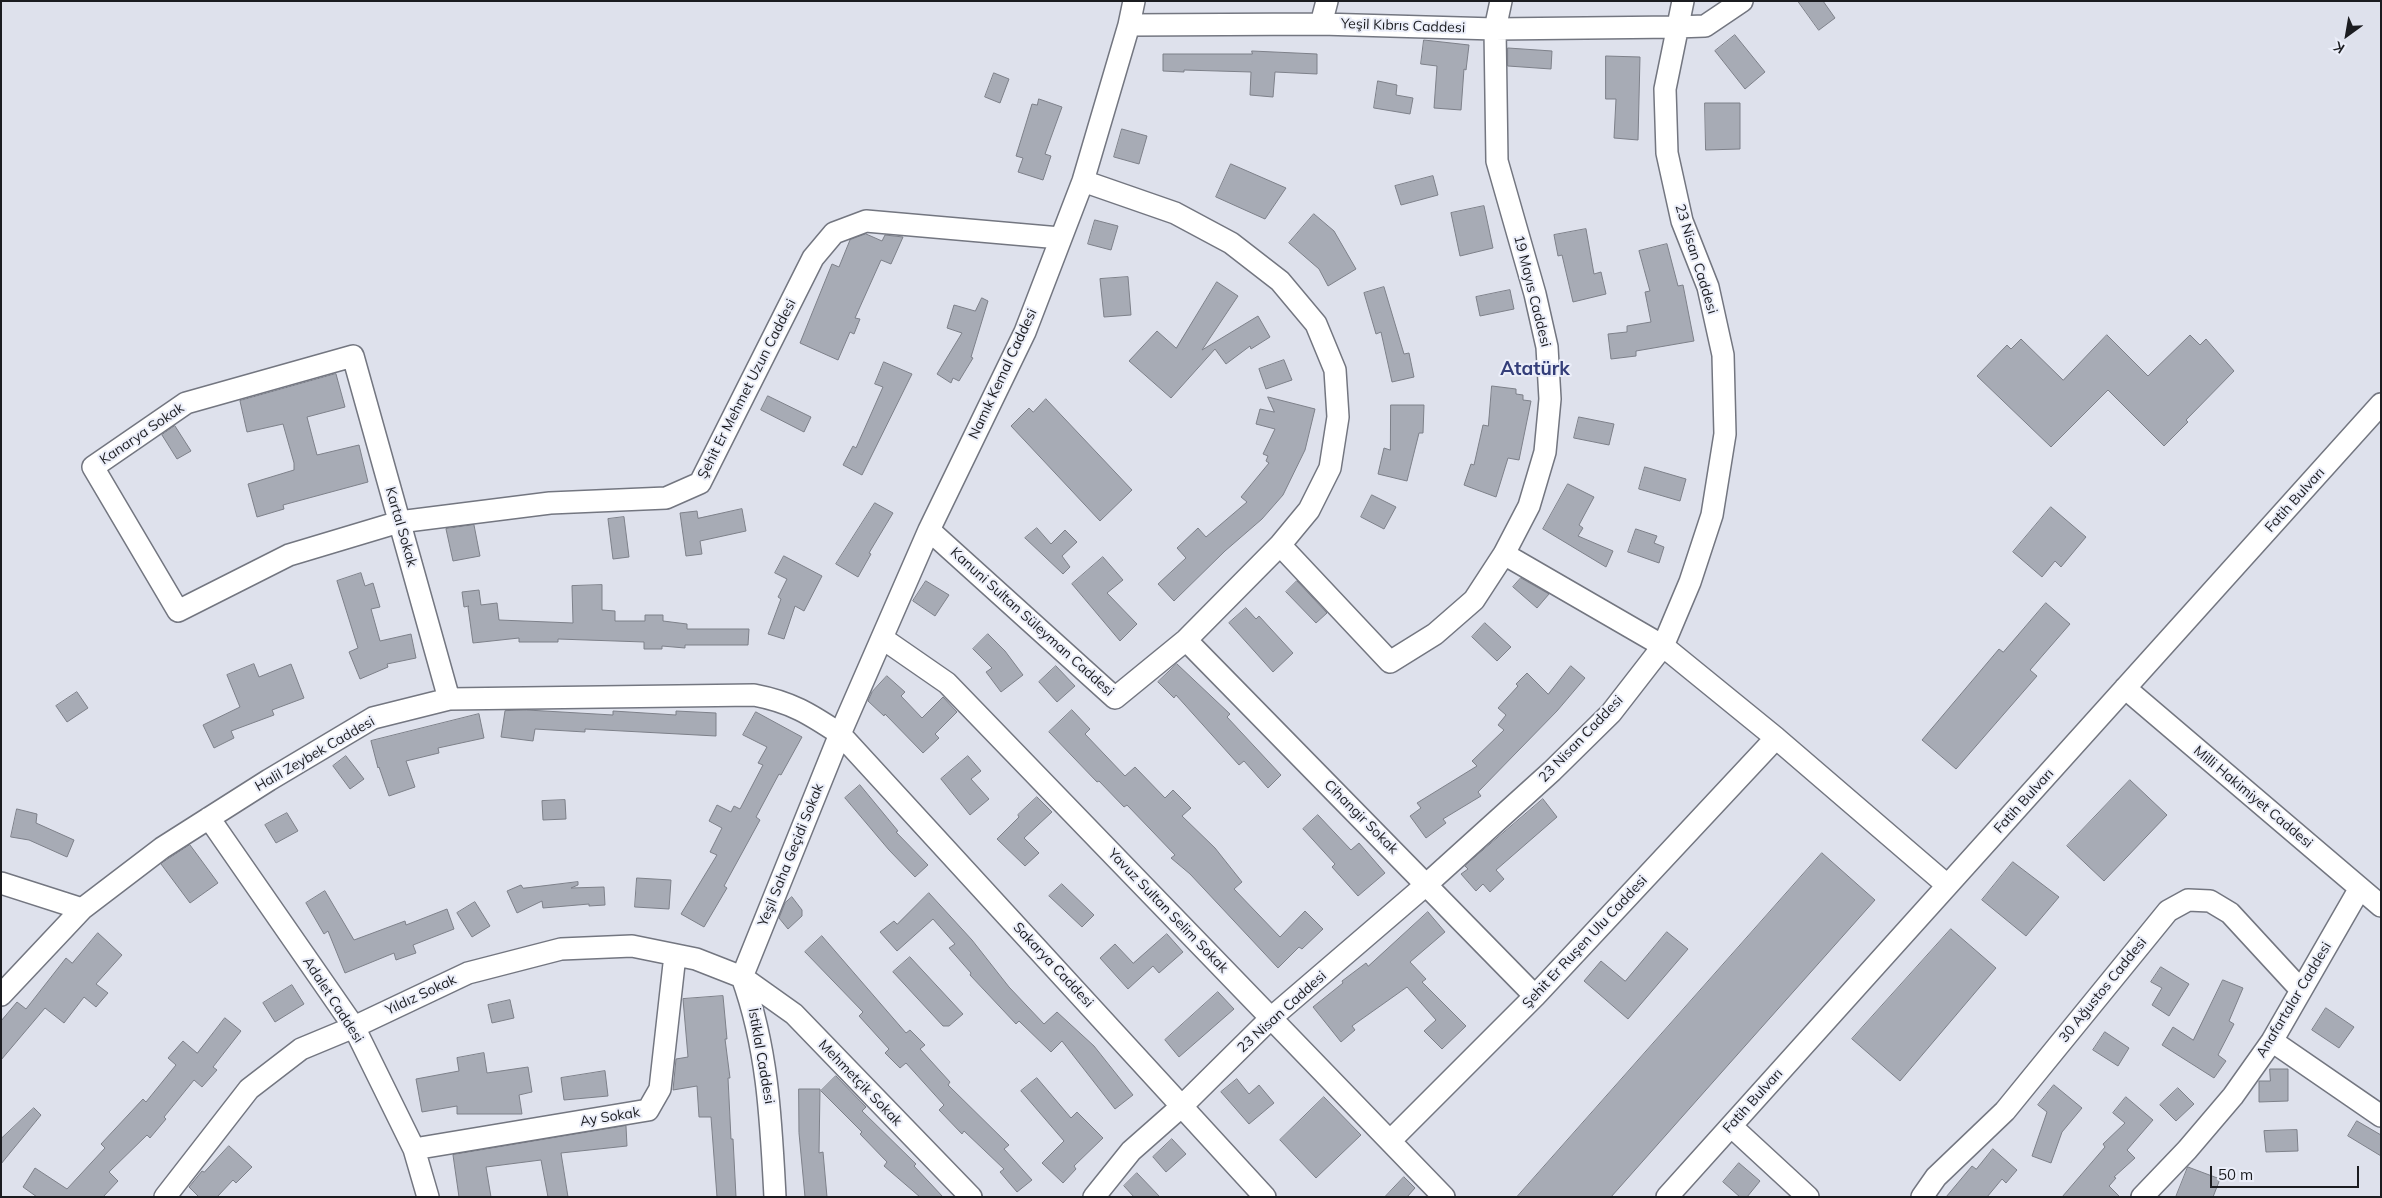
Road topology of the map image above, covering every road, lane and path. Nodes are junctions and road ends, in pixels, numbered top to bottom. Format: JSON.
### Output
{"nodes":[{"id":1,"x":1134,"y":1,"type":"edge"},
{"id":2,"x":1327,"y":1,"type":"edge"},
{"id":3,"x":1501,"y":1,"type":"edge"},
{"id":4,"x":1683,"y":1,"type":"edge"},
{"id":5,"x":1742,"y":1,"type":"edge"},
{"id":6,"x":1321,"y":24,"type":"junction"},
{"id":7,"x":1129,"y":25,"type":"junction"},
{"id":8,"x":1676,"y":27,"type":"junction"},
{"id":9,"x":1495,"y":29,"type":"junction"},
{"id":10,"x":1083,"y":181,"type":"junction"},
{"id":11,"x":1060,"y":238,"type":"junction"},
{"id":12,"x":353,"y":356,"type":"joint"},
{"id":13,"x":2381,"y":404,"type":"edge"},
{"id":14,"x":400,"y":522,"type":"junction"},
{"id":15,"x":929,"y":530,"type":"junction"},
{"id":16,"x":1280,"y":545,"type":"junction"},
{"id":17,"x":1504,"y":554,"type":"junction"},
{"id":18,"x":178,"y":611,"type":"joint"},
{"id":19,"x":882,"y":638,"type":"junction"},
{"id":20,"x":1186,"y":640,"type":"junction"},
{"id":21,"x":1663,"y":646,"type":"junction"},
{"id":22,"x":2125,"y":688,"type":"junction"},
{"id":23,"x":449,"y":699,"type":"junction"},
{"id":24,"x":840,"y":734,"type":"junction"},
{"id":25,"x":1776,"y":738,"type":"junction"},
{"id":26,"x":209,"y":818,"type":"junction"},
{"id":27,"x":1,"y":883,"type":"edge"},
{"id":28,"x":1427,"y":884,"type":"junction"},
{"id":29,"x":1947,"y":885,"type":"junction"},
{"id":30,"x":2360,"y":888,"type":"junction"},
{"id":31,"x":2381,"y":906,"type":"edge"},
{"id":32,"x":82,"y":909,"type":"junction"},
{"id":33,"x":675,"y":955,"type":"junction"},
{"id":34,"x":742,"y":977,"type":"junction"},
{"id":35,"x":2301,"y":990,"type":"junction"},
{"id":36,"x":1,"y":995,"type":"edge"},
{"id":37,"x":1535,"y":996,"type":"junction"},
{"id":38,"x":1271,"y":1018,"type":"junction"},
{"id":39,"x":354,"y":1027,"type":"junction"},
{"id":40,"x":2272,"y":1041,"type":"junction"},
{"id":41,"x":1182,"y":1106,"type":"junction"},
{"id":42,"x":2381,"y":1116,"type":"edge"},
{"id":43,"x":1731,"y":1126,"type":"junction"},
{"id":44,"x":1390,"y":1141,"type":"junction"},
{"id":45,"x":414,"y":1149,"type":"junction"},
{"id":46,"x":165,"y":1197,"type":"edge"},
{"id":47,"x":428,"y":1197,"type":"edge"},
{"id":48,"x":775,"y":1197,"type":"edge"},
{"id":49,"x":971,"y":1197,"type":"edge"},
{"id":50,"x":1094,"y":1197,"type":"edge"},
{"id":51,"x":1265,"y":1197,"type":"edge"},
{"id":52,"x":1444,"y":1197,"type":"edge"},
{"id":53,"x":1667,"y":1197,"type":"edge"},
{"id":54,"x":1808,"y":1197,"type":"edge"},
{"id":55,"x":1922,"y":1197,"type":"edge"},
{"id":56,"x":2142,"y":1197,"type":"edge"}],
"edges":[{"from":1,"to":7,"type":"street","name":"Namık Kemal Caddesi"},
{"from":2,"to":6,"type":"street"},
{"from":3,"to":9,"type":"street","name":"19 Mayıs Caddesi"},
{"from":4,"to":8,"type":"street","name":"23 Nisan Caddesi"},
{"from":5,"to":8,"type":"street","name":"Yeşil Kıbrıs Caddesi"},
{"from":6,"to":7,"type":"street","name":"Yeşil Kıbrıs Caddesi"},
{"from":6,"to":9,"type":"street","name":"Yeşil Kıbrıs Caddesi"},
{"from":7,"to":10,"type":"street","name":"Namık Kemal Caddesi"},
{"from":8,"to":9,"type":"street","name":"Yeşil Kıbrıs Caddesi"},
{"from":8,"to":21,"type":"street","name":"23 Nisan Caddesi"},
{"from":9,"to":17,"type":"street","name":"19 Mayıs Caddesi"},
{"from":10,"to":11,"type":"street","name":"Namık Kemal Caddesi"},
{"from":10,"to":16,"type":"street","name":"Kanuni Sultan Süleyman Caddesi"},
{"from":11,"to":14,"type":"street","name":"Şehit Er Mehmet Uzun Caddesi"},
{"from":11,"to":15,"type":"street","name":"Namık Kemal Caddesi"},
{"from":12,"to":14,"type":"street","name":"Kartal Sokak"},
{"from":12,"to":18,"type":"street","name":"Kanarya Sokak"},
{"from":13,"to":22,"type":"street","name":"Fatih Bulvarı"},
{"from":14,"to":18,"type":"street","name":"Şehit Er Mehmet Uzun Caddesi"},
{"from":14,"to":23,"type":"street","name":"Kartal Sokak"},
{"from":15,"to":19,"type":"street","name":"Namık Kemal Caddesi"},
{"from":15,"to":20,"type":"street","name":"Kanuni Sultan Süleyman Caddesi"},
{"from":16,"to":17,"type":"street","name":"19 Mayıs Caddesi"},
{"from":16,"to":20,"type":"street","name":"Kanuni Sultan Süleyman Caddesi"},
{"from":17,"to":21,"type":"street"},
{"from":19,"to":24,"type":"street","name":"Namık Kemal Caddesi"},
{"from":19,"to":38,"type":"street","name":"Yavuz Sultan Selim Sokak"},
{"from":20,"to":28,"type":"street","name":"Cihangir Sokak"},
{"from":21,"to":25,"type":"street"},
{"from":21,"to":28,"type":"street","name":"23 Nisan Caddesi"},
{"from":22,"to":29,"type":"street","name":"Fatih Bulvarı"},
{"from":22,"to":30,"type":"street","name":"Milli Hakimiyet Caddesi"},
{"from":23,"to":24,"type":"street","name":"Halil Zeybek Caddesi"},
{"from":23,"to":26,"type":"street","name":"Halil Zeybek Caddesi"},
{"from":24,"to":34,"type":"street","name":"Yeşil Saha Geçidi Sokak"},
{"from":24,"to":41,"type":"street","name":"Sakarya Caddesi"},
{"from":25,"to":29,"type":"street"},
{"from":25,"to":37,"type":"street","name":"Şehit Er Ruşen Ulu Caddesi"},
{"from":26,"to":32,"type":"street","name":"Halil Zeybek Caddesi"},
{"from":26,"to":39,"type":"street","name":"Adalet Caddesi"},
{"from":27,"to":32,"type":"street"},
{"from":28,"to":37,"type":"street","name":"Cihangir Sokak"},
{"from":28,"to":38,"type":"street","name":"23 Nisan Caddesi"},
{"from":29,"to":43,"type":"street","name":"Fatih Bulvarı"},
{"from":30,"to":31,"type":"street","name":"Milli Hakimiyet Caddesi"},
{"from":30,"to":35,"type":"street","name":"Anafartalar Caddesi"},
{"from":32,"to":36,"type":"street","name":"Halil Zeybek Caddesi"},
{"from":33,"to":34,"type":"street","name":"Yıldız Sokak"},
{"from":33,"to":39,"type":"street","name":"Yıldız Sokak"},
{"from":33,"to":45,"type":"street","name":"Ay Sokak"},
{"from":34,"to":48,"type":"street","name":"İstiklal Caddesi"},
{"from":34,"to":49,"type":"street","name":"Mehmetçik Sokak"},
{"from":35,"to":40,"type":"street","name":"Anafartalar Caddesi"},
{"from":35,"to":55,"type":"street","name":"30 Ağustos Caddesi"},
{"from":37,"to":44,"type":"street","name":"Şehit Er Ruşen Ulu Caddesi"},
{"from":38,"to":41,"type":"street","name":"23 Nisan Caddesi"},
{"from":38,"to":44,"type":"street","name":"Yavuz Sultan Selim Sokak"},
{"from":39,"to":45,"type":"street","name":"Adalet Caddesi"},
{"from":39,"to":46,"type":"street","name":"Yıldız Sokak"},
{"from":40,"to":42,"type":"street"},
{"from":40,"to":56,"type":"street","name":"Anafartalar Caddesi"},
{"from":41,"to":50,"type":"street","name":"23 Nisan Caddesi"},
{"from":41,"to":51,"type":"street","name":"Sakarya Caddesi"},
{"from":43,"to":53,"type":"street","name":"Fatih Bulvarı"},
{"from":43,"to":54,"type":"street"},
{"from":44,"to":52,"type":"street","name":"Yavuz Sultan Selim Sokak"},
{"from":45,"to":47,"type":"street","name":"Adalet Caddesi"}]}
